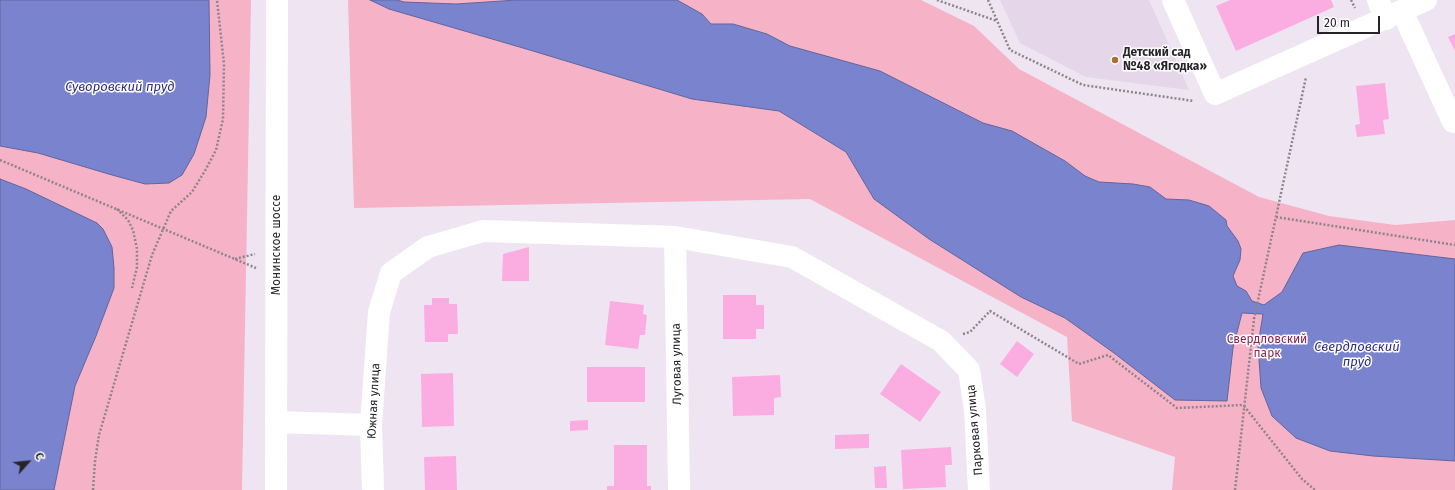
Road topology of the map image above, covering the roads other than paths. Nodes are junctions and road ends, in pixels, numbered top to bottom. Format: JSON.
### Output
{"nodes":[{"id":1,"x":278,"y":0,"type":"edge"},
{"id":2,"x":1173,"y":0,"type":"edge"},
{"id":3,"x":1426,"y":0,"type":"edge"},
{"id":4,"x":1388,"y":10,"type":"edge"},
{"id":5,"x":1455,"y":121,"type":"edge"},
{"id":6,"x":675,"y":237,"type":"junction"},
{"id":7,"x":969,"y":370,"type":"joint"},
{"id":8,"x":276,"y":422,"type":"junction"},
{"id":9,"x":371,"y":425,"type":"junction"},
{"id":10,"x":276,"y":490,"type":"edge"},
{"id":11,"x":373,"y":490,"type":"edge"},
{"id":12,"x":679,"y":490,"type":"edge"},
{"id":13,"x":979,"y":490,"type":"edge"}],
"edges":[{"from":1,"to":8,"type":"street","name":"Монинское шоссе"},
{"from":2,"to":4,"type":"street"},
{"from":3,"to":4,"type":"street"},
{"from":4,"to":5,"type":"street"},
{"from":6,"to":7,"type":"street","name":"Южная улица"},
{"from":6,"to":9,"type":"street","name":"Южная улица"},
{"from":6,"to":12,"type":"street","name":"Луговая улица"},
{"from":7,"to":13,"type":"street","name":"Парковая улица"},
{"from":8,"to":9,"type":"street"},
{"from":8,"to":10,"type":"street","name":"Монинское шоссе"},
{"from":9,"to":11,"type":"street","name":"Южная улица"}]}
